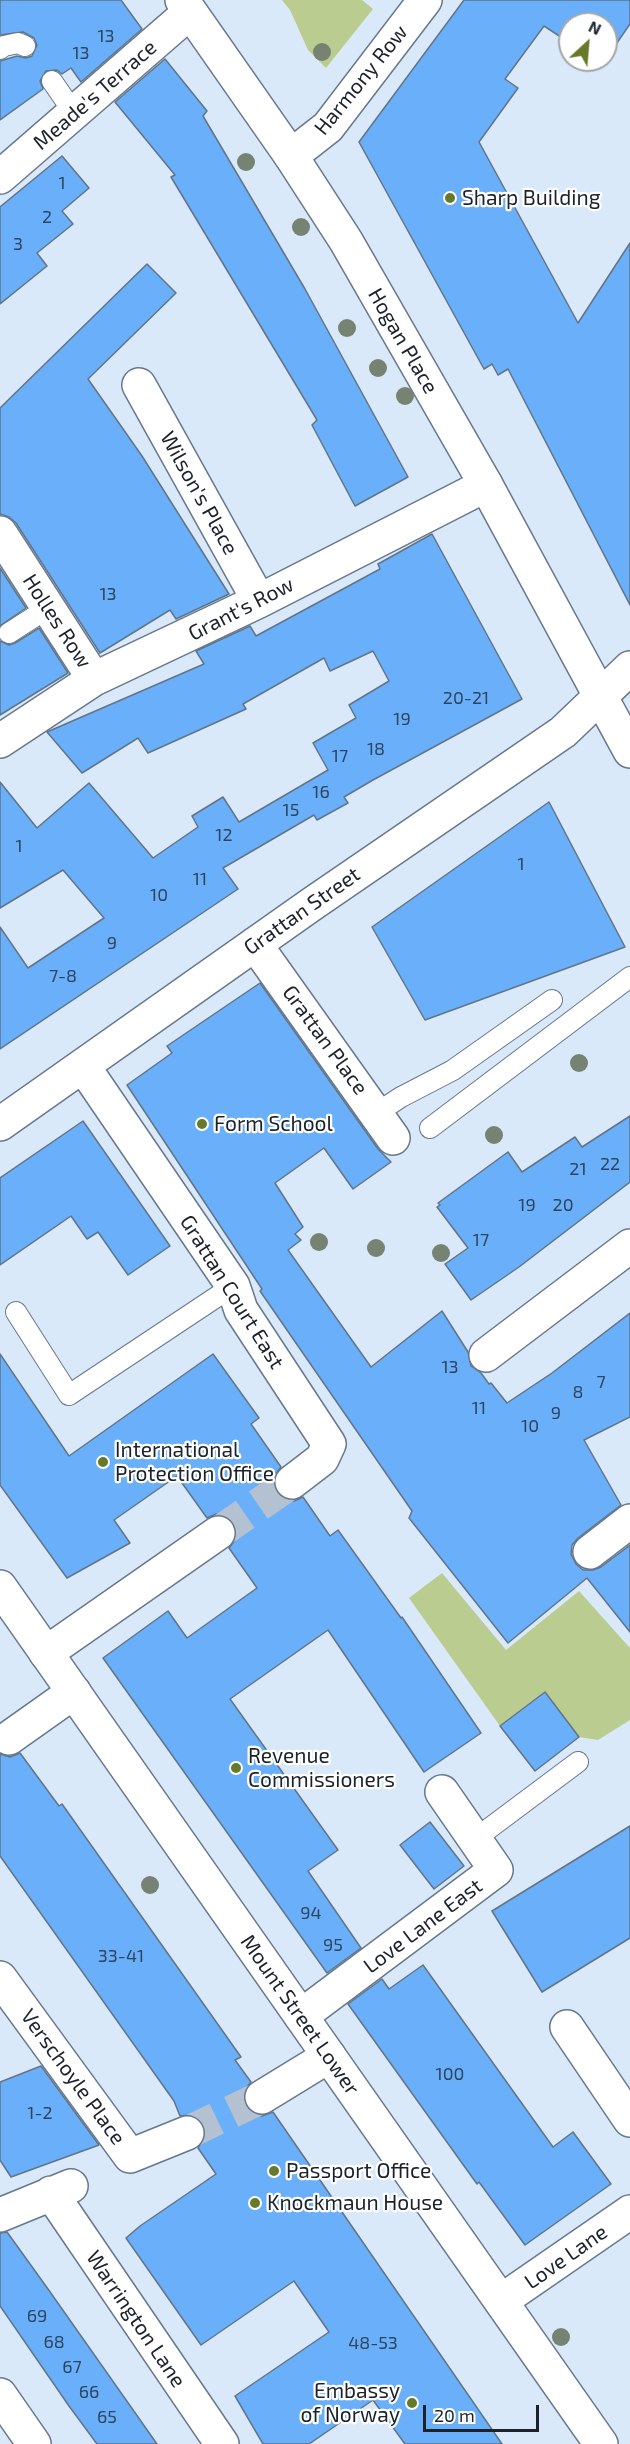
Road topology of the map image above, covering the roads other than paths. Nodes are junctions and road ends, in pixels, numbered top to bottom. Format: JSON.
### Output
{"nodes":[{"id":1,"x":425,"y":0,"type":"edge"},
{"id":2,"x":186,"y":6,"type":"edge"},
{"id":3,"x":25,"y":46,"type":"dead end"},
{"id":4,"x":0,"y":49,"type":"edge"},
{"id":5,"x":52,"y":81,"type":"dead end"},
{"id":6,"x":74,"y":113,"type":"junction"},
{"id":7,"x":291,"y":156,"type":"junction"},
{"id":8,"x":0,"y":177,"type":"edge"},
{"id":9,"x":139,"y":385,"type":"dead end"},
{"id":10,"x":486,"y":485,"type":"junction"},
{"id":11,"x":0,"y":533,"type":"edge"},
{"id":12,"x":264,"y":598,"type":"junction"},
{"id":13,"x":48,"y":608,"type":"junction"},
{"id":14,"x":9,"y":633,"type":"dead end"},
{"id":15,"x":630,"y":668,"type":"edge"},
{"id":16,"x":94,"y":680,"type":"junction"},
{"id":17,"x":601,"y":695,"type":"junction"},
{"id":18,"x":0,"y":741,"type":"edge"},
{"id":19,"x":630,"y":751,"type":"edge"},
{"id":20,"x":255,"y":944,"type":"junction"},
{"id":21,"x":630,"y":977,"type":"edge"},
{"id":22,"x":552,"y":1000,"type":"dead end"},
{"id":23,"x":83,"y":1066,"type":"junction"},
{"id":24,"x":0,"y":1124,"type":"edge"},
{"id":25,"x":385,"y":1125,"type":"joint"},
{"id":26,"x":430,"y":1128,"type":"dead end"},
{"id":27,"x":630,"y":1246,"type":"edge"},
{"id":28,"x":233,"y":1286,"type":"junction"},
{"id":29,"x":16,"y":1312,"type":"dead end"},
{"id":30,"x":486,"y":1355,"type":"dead end"},
{"id":31,"x":292,"y":1482,"type":"tunnel mouth"},
{"id":32,"x":630,"y":1521,"type":"edge"},
{"id":33,"x":218,"y":1533,"type":"tunnel mouth"},
{"id":34,"x":590,"y":1552,"type":"dead end"},
{"id":35,"x":0,"y":1587,"type":"edge"},
{"id":36,"x":46,"y":1653,"type":"junction"},
{"id":37,"x":74,"y":1692,"type":"junction"},
{"id":38,"x":9,"y":1738,"type":"dead end"},
{"id":39,"x":578,"y":1762,"type":"dead end"},
{"id":40,"x":442,"y":1792,"type":"dead end"},
{"id":41,"x":475,"y":1839,"type":"junction"},
{"id":42,"x":0,"y":1978,"type":"edge"},
{"id":43,"x":301,"y":2016,"type":"junction"},
{"id":44,"x":567,"y":2027,"type":"dead end"},
{"id":45,"x":328,"y":2056,"type":"junction"},
{"id":46,"x":262,"y":2097,"type":"tunnel mouth"},
{"id":47,"x":630,"y":2120,"type":"edge"},
{"id":48,"x":187,"y":2133,"type":"tunnel mouth"},
{"id":49,"x":630,"y":2212,"type":"edge"},
{"id":50,"x":0,"y":2215,"type":"edge"},
{"id":51,"x":501,"y":2301,"type":"junction"},
{"id":52,"x":0,"y":2396,"type":"edge"},
{"id":53,"x":20,"y":2439,"type":"edge"},
{"id":54,"x":222,"y":2444,"type":"edge"},
{"id":55,"x":601,"y":2444,"type":"edge"}],
"edges":[{"from":1,"to":7,"type":"street","name":"Harmony Row"},
{"from":2,"to":6,"type":"street","name":"Meade's Terrace"},
{"from":2,"to":7,"type":"street","name":"Hogan Place"},
{"from":3,"to":4,"type":"lane"},
{"from":5,"to":6,"type":"lane"},
{"from":6,"to":8,"type":"street","name":"Meade's Terrace"},
{"from":7,"to":10,"type":"street","name":"Hogan Place"},
{"from":9,"to":12,"type":"street","name":"Wilson's Place"},
{"from":10,"to":12,"type":"street","name":"Grant's Row"},
{"from":10,"to":17,"type":"street","name":"Hogan Place"},
{"from":11,"to":13,"type":"street","name":"Holles Row"},
{"from":12,"to":16,"type":"street","name":"Grant's Row"},
{"from":13,"to":14,"type":"lane"},
{"from":13,"to":16,"type":"street","name":"Holles Row"},
{"from":15,"to":17,"type":"street","name":"Grattan Street"},
{"from":16,"to":18,"type":"street","name":"Grant's Row"},
{"from":17,"to":19,"type":"street","name":"Hogan Place"},
{"from":17,"to":20,"type":"street","name":"Grattan Street"},
{"from":20,"to":23,"type":"street","name":"Grattan Street"},
{"from":20,"to":25,"type":"street","name":"Grattan Place"},
{"from":21,"to":26,"type":"lane"},
{"from":22,"to":25,"type":"lane"},
{"from":23,"to":24,"type":"street","name":"Grattan Street"},
{"from":23,"to":28,"type":"street","name":"Grattan Court East"},
{"from":27,"to":30,"type":"street"},
{"from":28,"to":29,"type":"lane"},
{"from":28,"to":31,"type":"street","name":"Grattan Court East"},
{"from":32,"to":34,"type":"street"},
{"from":33,"to":36,"type":"street"},
{"from":35,"to":36,"type":"street","name":"Mount Street Lower"},
{"from":36,"to":37,"type":"street","name":"Mount Street Lower"},
{"from":37,"to":38,"type":"street"},
{"from":37,"to":43,"type":"street","name":"Mount Street Lower"},
{"from":39,"to":41,"type":"lane"},
{"from":40,"to":41,"type":"street","name":"Love Lane East"},
{"from":41,"to":43,"type":"street","name":"Love Lane East"},
{"from":42,"to":48,"type":"street","name":"Verschoyle Place"},
{"from":43,"to":45,"type":"street","name":"Mount Street Lower"},
{"from":44,"to":47,"type":"street"},
{"from":45,"to":46,"type":"street"},
{"from":45,"to":51,"type":"street","name":"Mount Street Lower"},
{"from":49,"to":51,"type":"street","name":"Love Lane"},
{"from":50,"to":54,"type":"street","name":"Warrington Lane"},
{"from":51,"to":55,"type":"street","name":"Mount Street Lower"},
{"from":52,"to":53,"type":"street"}]}
